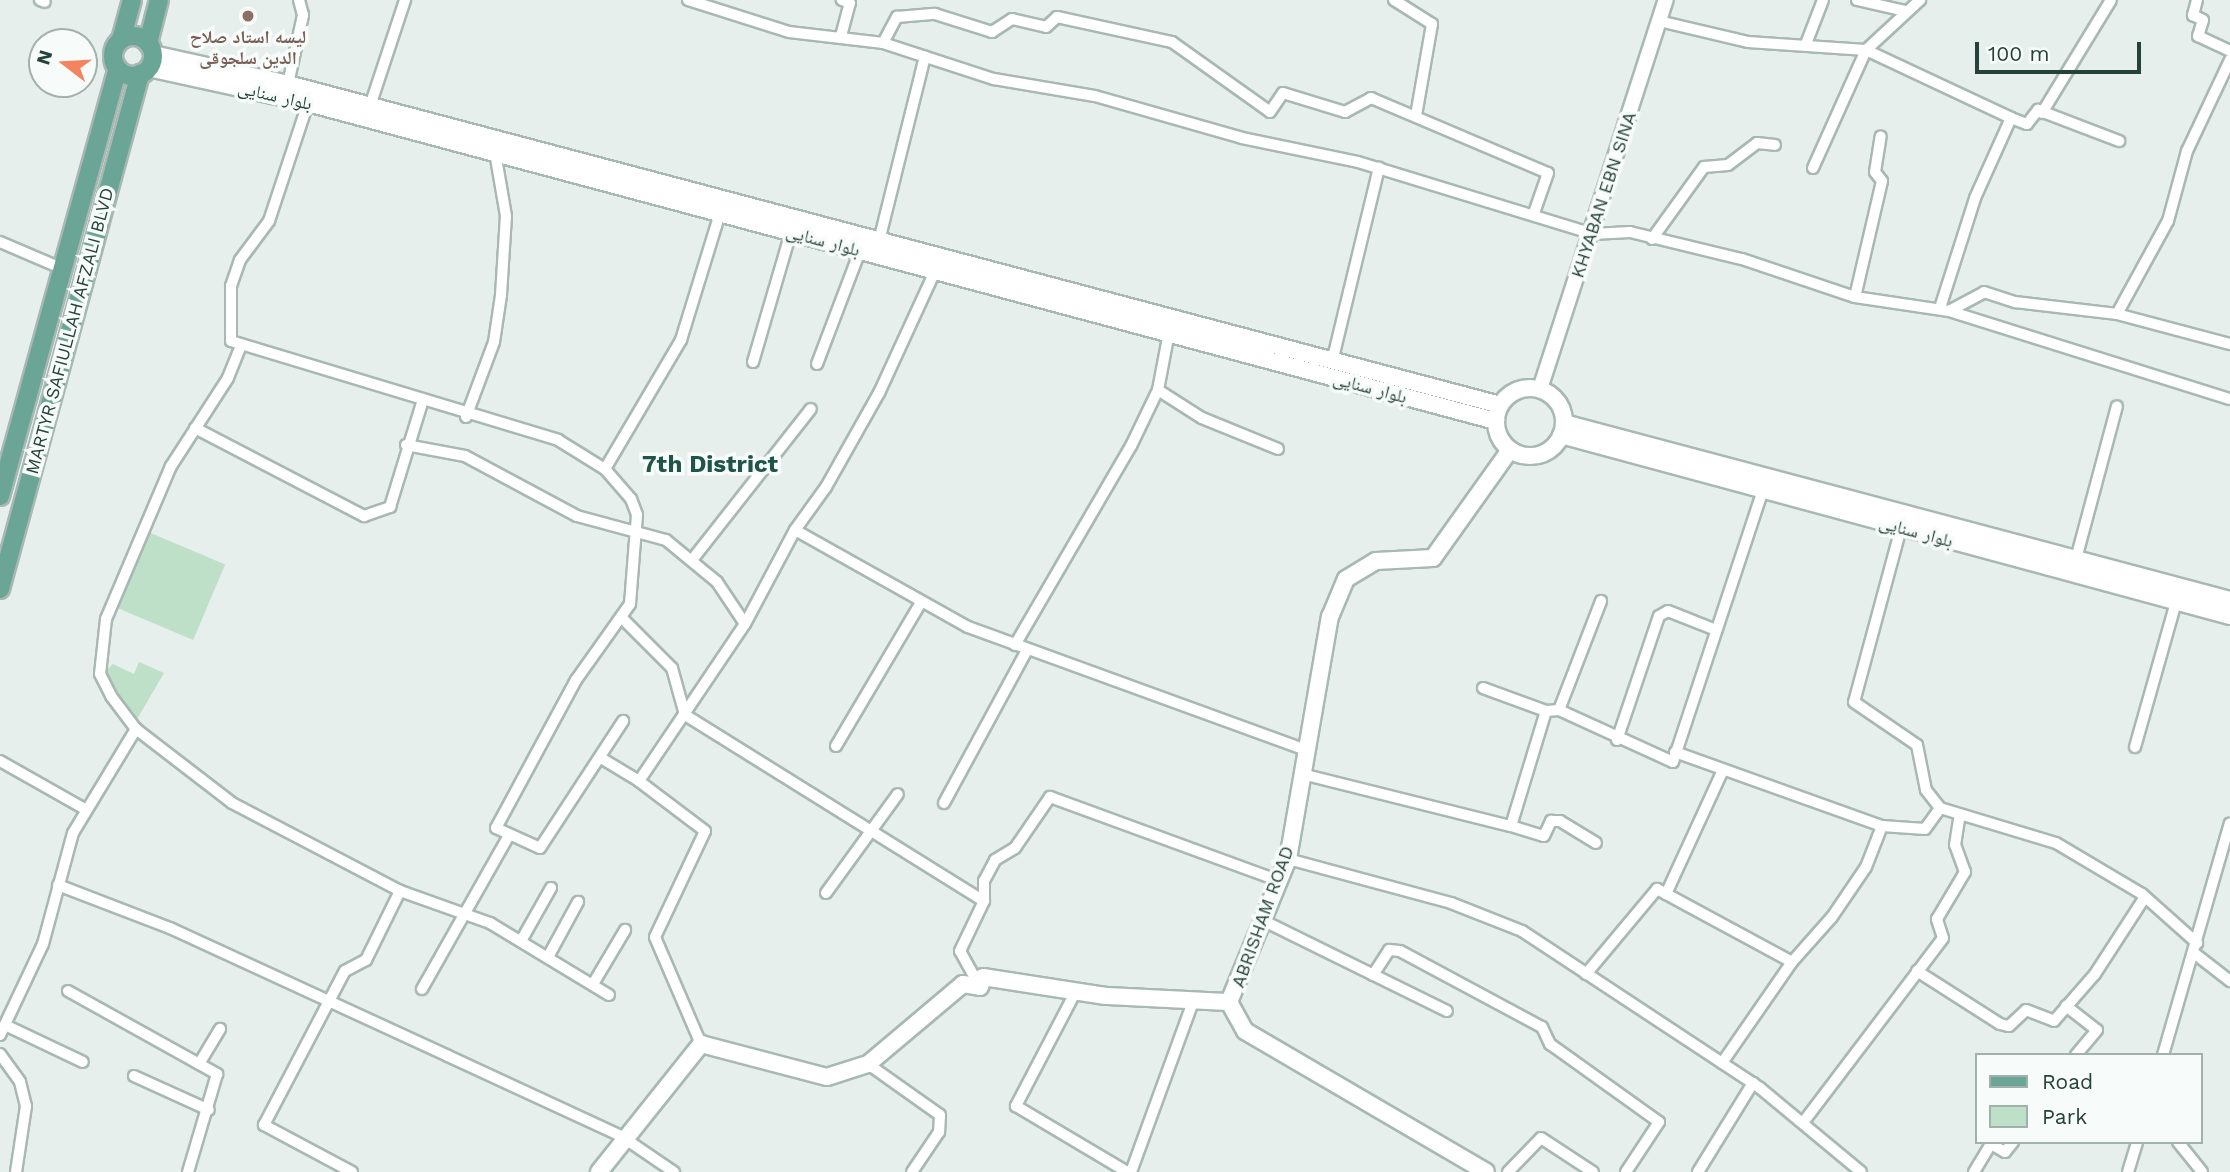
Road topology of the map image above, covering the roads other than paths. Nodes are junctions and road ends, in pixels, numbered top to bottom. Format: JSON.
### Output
{"nodes":[{"id":1,"x":132,"y":0,"type":"edge"},
{"id":2,"x":159,"y":0,"type":"edge"},
{"id":3,"x":299,"y":0,"type":"edge"},
{"id":4,"x":405,"y":0,"type":"edge"},
{"id":5,"x":688,"y":0,"type":"edge"},
{"id":6,"x":842,"y":0,"type":"edge"},
{"id":7,"x":1394,"y":0,"type":"edge"},
{"id":8,"x":1666,"y":0,"type":"edge"},
{"id":9,"x":1823,"y":0,"type":"edge"},
{"id":10,"x":1857,"y":0,"type":"edge"},
{"id":11,"x":1920,"y":0,"type":"edge"},
{"id":12,"x":2110,"y":0,"type":"edge"},
{"id":13,"x":2197,"y":0,"type":"edge"},
{"id":14,"x":1905,"y":11,"type":"junction"},
{"id":15,"x":1659,"y":22,"type":"junction"},
{"id":16,"x":841,"y":36,"type":"junction"},
{"id":17,"x":121,"y":40,"type":"junction"},
{"id":18,"x":883,"y":43,"type":"junction"},
{"id":19,"x":1805,"y":44,"type":"junction"},
{"id":20,"x":1866,"y":50,"type":"junction"},
{"id":21,"x":2230,"y":51,"type":"edge"},
{"id":22,"x":925,"y":57,"type":"junction"},
{"id":23,"x":147,"y":60,"type":"junction"},
{"id":24,"x":2230,"y":60,"type":"edge"},
{"id":25,"x":118,"y":69,"type":"junction"},
{"id":26,"x":2226,"y":79,"type":"edge"},
{"id":27,"x":288,"y":84,"type":"junction"},
{"id":28,"x":308,"y":103,"type":"junction"},
{"id":29,"x":370,"y":106,"type":"junction"},
{"id":30,"x":2042,"y":113,"type":"junction"},
{"id":31,"x":1416,"y":116,"type":"junction"},
{"id":32,"x":2011,"y":118,"type":"junction"},
{"id":33,"x":1881,"y":136,"type":"dead end"},
{"id":34,"x":2119,"y":141,"type":"dead end"},
{"id":35,"x":1775,"y":145,"type":"dead end"},
{"id":36,"x":495,"y":152,"type":"junction"},
{"id":37,"x":1813,"y":167,"type":"dead end"},
{"id":38,"x":1379,"y":168,"type":"junction"},
{"id":39,"x":720,"y":213,"type":"junction"},
{"id":40,"x":1534,"y":213,"type":"junction"},
{"id":41,"x":791,"y":232,"type":"junction"},
{"id":42,"x":1593,"y":234,"type":"junction"},
{"id":43,"x":1652,"y":239,"type":"junction"},
{"id":44,"x":879,"y":241,"type":"junction"},
{"id":45,"x":0,"y":242,"type":"edge"},
{"id":46,"x":860,"y":251,"type":"junction"},
{"id":47,"x":61,"y":268,"type":"junction"},
{"id":48,"x":935,"y":271,"type":"junction"},
{"id":49,"x":1855,"y":297,"type":"junction"},
{"id":50,"x":1944,"y":309,"type":"junction"},
{"id":51,"x":2116,"y":314,"type":"junction"},
{"id":52,"x":1172,"y":319,"type":"junction"},
{"id":53,"x":1169,"y":335,"type":"junction"},
{"id":54,"x":2230,"y":344,"type":"edge"},
{"id":55,"x":240,"y":348,"type":"junction"},
{"id":56,"x":752,"y":362,"type":"dead end"},
{"id":57,"x":1332,"y":362,"type":"junction"},
{"id":58,"x":817,"y":364,"type":"dead end"},
{"id":59,"x":1540,"y":389,"type":"junction"},
{"id":60,"x":1158,"y":390,"type":"junction"},
{"id":61,"x":2230,"y":399,"type":"edge"},
{"id":62,"x":422,"y":403,"type":"junction"},
{"id":63,"x":2117,"y":406,"type":"dead end"},
{"id":64,"x":811,"y":409,"type":"dead end"},
{"id":65,"x":1498,"y":413,"type":"junction"},
{"id":66,"x":466,"y":417,"type":"junction"},
{"id":67,"x":195,"y":428,"type":"junction"},
{"id":68,"x":1563,"y":429,"type":"junction"},
{"id":69,"x":406,"y":445,"type":"junction"},
{"id":70,"x":1278,"y":449,"type":"dead end"},
{"id":71,"x":1510,"y":450,"type":"junction"},
{"id":72,"x":605,"y":470,"type":"junction"},
{"id":73,"x":1763,"y":490,"type":"junction"},
{"id":74,"x":0,"y":496,"type":"edge"},
{"id":75,"x":1901,"y":528,"type":"junction"},
{"id":76,"x":795,"y":530,"type":"junction"},
{"id":77,"x":636,"y":536,"type":"junction"},
{"id":78,"x":2076,"y":559,"type":"junction"},
{"id":79,"x":692,"y":560,"type":"junction"},
{"id":80,"x":0,"y":589,"type":"edge"},
{"id":81,"x":2230,"y":600,"type":"edge"},
{"id":82,"x":1601,"y":601,"type":"dead end"},
{"id":83,"x":2176,"y":602,"type":"junction"},
{"id":84,"x":920,"y":604,"type":"junction"},
{"id":85,"x":621,"y":617,"type":"junction"},
{"id":86,"x":2230,"y":617,"type":"edge"},
{"id":87,"x":745,"y":624,"type":"junction"},
{"id":88,"x":1716,"y":631,"type":"junction"},
{"id":89,"x":1015,"y":645,"type":"junction"},
{"id":90,"x":1027,"y":650,"type":"junction"},
{"id":91,"x":1483,"y":688,"type":"dead end"},
{"id":92,"x":1559,"y":710,"type":"junction"},
{"id":93,"x":1546,"y":711,"type":"junction"},
{"id":94,"x":685,"y":715,"type":"junction"},
{"id":95,"x":624,"y":721,"type":"dead end"},
{"id":96,"x":136,"y":729,"type":"junction"},
{"id":97,"x":1617,"y":740,"type":"junction"},
{"id":98,"x":836,"y":746,"type":"dead end"},
{"id":99,"x":2134,"y":747,"type":"dead end"},
{"id":100,"x":1308,"y":751,"type":"junction"},
{"id":101,"x":1675,"y":752,"type":"junction"},
{"id":102,"x":601,"y":758,"type":"junction"},
{"id":103,"x":0,"y":761,"type":"edge"},
{"id":104,"x":1723,"y":770,"type":"junction"},
{"id":105,"x":1306,"y":775,"type":"junction"},
{"id":106,"x":639,"y":781,"type":"junction"},
{"id":107,"x":898,"y":794,"type":"dead end"},
{"id":108,"x":944,"y":803,"type":"dead end"},
{"id":109,"x":1940,"y":808,"type":"junction"},
{"id":110,"x":85,"y":809,"type":"junction"},
{"id":111,"x":1959,"y":814,"type":"junction"},
{"id":112,"x":2230,"y":823,"type":"edge"},
{"id":113,"x":1882,"y":825,"type":"junction"},
{"id":114,"x":1511,"y":827,"type":"junction"},
{"id":115,"x":873,"y":832,"type":"junction"},
{"id":116,"x":509,"y":835,"type":"junction"},
{"id":117,"x":2228,"y":841,"type":"edge"},
{"id":118,"x":1596,"y":843,"type":"dead end"},
{"id":119,"x":1288,"y":859,"type":"junction"},
{"id":120,"x":1280,"y":881,"type":"junction"},
{"id":121,"x":58,"y":885,"type":"junction"},
{"id":122,"x":551,"y":888,"type":"dead end"},
{"id":123,"x":400,"y":891,"type":"junction"},
{"id":124,"x":826,"y":893,"type":"dead end"},
{"id":125,"x":1666,"y":894,"type":"junction"},
{"id":126,"x":2145,"y":897,"type":"junction"},
{"id":127,"x":984,"y":901,"type":"junction"},
{"id":128,"x":578,"y":902,"type":"dead end"},
{"id":129,"x":463,"y":913,"type":"junction"},
{"id":130,"x":1262,"y":920,"type":"junction"},
{"id":131,"x":625,"y":930,"type":"dead end"},
{"id":132,"x":521,"y":941,"type":"junction"},
{"id":133,"x":2195,"y":948,"type":"junction"},
{"id":134,"x":548,"y":957,"type":"junction"},
{"id":135,"x":1792,"y":962,"type":"junction"},
{"id":136,"x":1917,"y":971,"type":"junction"},
{"id":137,"x":1586,"y":974,"type":"junction"},
{"id":138,"x":1373,"y":975,"type":"junction"},
{"id":139,"x":2230,"y":981,"type":"edge"},
{"id":140,"x":593,"y":984,"type":"junction"},
{"id":141,"x":980,"y":987,"type":"junction"},
{"id":142,"x":422,"y":989,"type":"dead end"},
{"id":143,"x":68,"y":991,"type":"dead end"},
{"id":144,"x":1076,"y":991,"type":"junction"},
{"id":145,"x":609,"y":995,"type":"dead end"},
{"id":146,"x":330,"y":1002,"type":"junction"},
{"id":147,"x":1193,"y":1002,"type":"junction"},
{"id":148,"x":1229,"y":1002,"type":"junction"},
{"id":149,"x":2066,"y":1006,"type":"junction"},
{"id":150,"x":1447,"y":1011,"type":"dead end"},
{"id":151,"x":220,"y":1029,"type":"dead end"},
{"id":152,"x":2,"y":1030,"type":"edge"},
{"id":153,"x":701,"y":1044,"type":"junction"},
{"id":154,"x":2078,"y":1053,"type":"edge"},
{"id":155,"x":2164,"y":1053,"type":"edge"},
{"id":156,"x":0,"y":1054,"type":"edge"},
{"id":157,"x":83,"y":1062,"type":"dead end"},
{"id":158,"x":1722,"y":1063,"type":"junction"},
{"id":159,"x":199,"y":1064,"type":"junction"},
{"id":160,"x":869,"y":1064,"type":"junction"},
{"id":161,"x":134,"y":1076,"type":"dead end"},
{"id":162,"x":1753,"y":1083,"type":"junction"},
{"id":163,"x":209,"y":1110,"type":"junction"},
{"id":164,"x":1805,"y":1120,"type":"junction"},
{"id":165,"x":621,"y":1136,"type":"junction"},
{"id":166,"x":1991,"y":1144,"type":"edge"},
{"id":167,"x":1991,"y":1144,"type":"edge"},
{"id":168,"x":2011,"y":1144,"type":"edge"},
{"id":169,"x":2136,"y":1144,"type":"edge"},
{"id":170,"x":2180,"y":1144,"type":"edge"},
{"id":171,"x":1980,"y":1170,"type":"edge"},
{"id":172,"x":16,"y":1172,"type":"edge"},
{"id":173,"x":188,"y":1172,"type":"edge"},
{"id":174,"x":352,"y":1172,"type":"edge"},
{"id":175,"x":599,"y":1172,"type":"edge"},
{"id":176,"x":674,"y":1172,"type":"edge"},
{"id":177,"x":912,"y":1172,"type":"edge"},
{"id":178,"x":1129,"y":1172,"type":"edge"},
{"id":179,"x":1486,"y":1172,"type":"edge"},
{"id":180,"x":1508,"y":1172,"type":"edge"},
{"id":181,"x":1593,"y":1172,"type":"edge"},
{"id":182,"x":1626,"y":1172,"type":"edge"},
{"id":183,"x":1698,"y":1172,"type":"edge"},
{"id":184,"x":1861,"y":1172,"type":"edge"},
{"id":185,"x":2128,"y":1172,"type":"edge"},
{"id":186,"x":2203,"y":1172,"type":"edge"}],
"edges":[{"from":1,"to":17,"type":"main road","name":"MARTYR SAFIULLAH AFZALI BLVD"},
{"from":2,"to":23,"type":"main road","name":"MARTYR SAFIULLAH AFZALI BLVD"},
{"from":3,"to":27,"type":"street"},
{"from":4,"to":29,"type":"street"},
{"from":5,"to":16,"type":"street"},
{"from":6,"to":16,"type":"street"},
{"from":7,"to":31,"type":"street"},
{"from":8,"to":15,"type":"street","name":"KHYABAN EBN SINA"},
{"from":9,"to":19,"type":"street"},
{"from":10,"to":14,"type":"street"},
{"from":11,"to":14,"type":"street"},
{"from":12,"to":30,"type":"street"},
{"from":13,"to":21,"type":"street"},
{"from":14,"to":20,"type":"street"},
{"from":15,"to":19,"type":"street"},
{"from":15,"to":42,"type":"street","name":"KHYABAN EBN SINA"},
{"from":16,"to":18,"type":"street"},
{"from":17,"to":23,"type":"main road"},
{"from":17,"to":25,"type":"main road","name":"MARTYR SAFIULLAH AFZALI BLVD"},
{"from":18,"to":22,"type":"street"},
{"from":18,"to":31,"type":"street"},
{"from":19,"to":20,"type":"street"},
{"from":20,"to":32,"type":"street"},
{"from":20,"to":37,"type":"street"},
{"from":22,"to":38,"type":"street"},
{"from":22,"to":44,"type":"street"},
{"from":23,"to":25,"type":"main road"},
{"from":23,"to":27,"type":"main road","name":"بلوار سنایی"},
{"from":23,"to":28,"type":"main road","name":"بلوار سنایی"},
{"from":23,"to":80,"type":"main road","name":"MARTYR SAFIULLAH AFZALI BLVD"},
{"from":24,"to":26,"type":"street"},
{"from":25,"to":47,"type":"main road","name":"MARTYR SAFIULLAH AFZALI BLVD"},
{"from":26,"to":51,"type":"street"},
{"from":27,"to":29,"type":"main road","name":"بلوار سنایی"},
{"from":28,"to":36,"type":"main road","name":"بلوار سنایی"},
{"from":28,"to":55,"type":"street"},
{"from":29,"to":44,"type":"main road","name":"بلوار سنایی"},
{"from":30,"to":32,"type":"street"},
{"from":30,"to":34,"type":"street"},
{"from":31,"to":40,"type":"street"},
{"from":32,"to":50,"type":"street"},
{"from":33,"to":49,"type":"street"},
{"from":35,"to":43,"type":"street"},
{"from":36,"to":39,"type":"main road","name":"بلوار سنایی"},
{"from":36,"to":66,"type":"street"},
{"from":38,"to":40,"type":"street"},
{"from":38,"to":57,"type":"street"},
{"from":39,"to":41,"type":"main road","name":"بلوار سنایی"},
{"from":39,"to":72,"type":"street"},
{"from":40,"to":42,"type":"street"},
{"from":41,"to":46,"type":"main road","name":"بلوار سنایی"},
{"from":41,"to":56,"type":"street"},
{"from":42,"to":43,"type":"street"},
{"from":42,"to":59,"type":"street","name":"KHYABAN EBN SINA"},
{"from":43,"to":49,"type":"street"},
{"from":44,"to":52,"type":"main road","name":"بلوار سنایی"},
{"from":45,"to":47,"type":"street"},
{"from":46,"to":48,"type":"main road","name":"بلوار سنایی"},
{"from":46,"to":58,"type":"street"},
{"from":47,"to":74,"type":"main road","name":"MARTYR SAFIULLAH AFZALI BLVD"},
{"from":48,"to":53,"type":"main road","name":"بلوار سنایی"},
{"from":48,"to":76,"type":"street"},
{"from":49,"to":50,"type":"street"},
{"from":50,"to":51,"type":"street"},
{"from":50,"to":61,"type":"street"},
{"from":51,"to":54,"type":"street"},
{"from":52,"to":53,"type":"street"},
{"from":52,"to":57,"type":"main road","name":"بلوار سنایی"},
{"from":53,"to":60,"type":"street"},
{"from":53,"to":65,"type":"main road","name":"بلوار سنایی"},
{"from":55,"to":62,"type":"street"},
{"from":55,"to":67,"type":"street"},
{"from":57,"to":65,"type":"main road","name":"بلوار سنایی"},
{"from":59,"to":65,"type":"main road"},
{"from":59,"to":68,"type":"main road"},
{"from":60,"to":70,"type":"street"},
{"from":60,"to":89,"type":"street"},
{"from":62,"to":66,"type":"street"},
{"from":62,"to":69,"type":"street"},
{"from":63,"to":78,"type":"street"},
{"from":64,"to":79,"type":"street"},
{"from":65,"to":71,"type":"main road"},
{"from":66,"to":72,"type":"street"},
{"from":67,"to":69,"type":"street"},
{"from":67,"to":96,"type":"street"},
{"from":68,"to":71,"type":"main road"},
{"from":68,"to":73,"type":"main road","name":"بلوار سنایی"},
{"from":68,"to":78,"type":"main road","name":"بلوار سنایی"},
{"from":69,"to":77,"type":"street"},
{"from":71,"to":100,"type":"main road","name":"ABRISHAM ROAD"},
{"from":72,"to":77,"type":"street"},
{"from":73,"to":75,"type":"main road","name":"بلوار سنایی"},
{"from":73,"to":88,"type":"street"},
{"from":75,"to":83,"type":"main road","name":"بلوار سنایی"},
{"from":75,"to":109,"type":"street"},
{"from":76,"to":84,"type":"street"},
{"from":76,"to":87,"type":"street"},
{"from":77,"to":79,"type":"street"},
{"from":77,"to":85,"type":"street"},
{"from":78,"to":81,"type":"main road","name":"بلوار سنایی"},
{"from":79,"to":87,"type":"street"},
{"from":82,"to":92,"type":"street"},
{"from":83,"to":86,"type":"main road","name":"بلوار سنایی"},
{"from":83,"to":99,"type":"street"},
{"from":84,"to":89,"type":"street"},
{"from":84,"to":98,"type":"street"},
{"from":85,"to":94,"type":"street"},
{"from":85,"to":116,"type":"street"},
{"from":87,"to":94,"type":"street"},
{"from":88,"to":97,"type":"street"},
{"from":88,"to":101,"type":"street"},
{"from":89,"to":90,"type":"street"},
{"from":90,"to":100,"type":"street"},
{"from":90,"to":108,"type":"street"},
{"from":91,"to":93,"type":"street"},
{"from":92,"to":93,"type":"street"},
{"from":92,"to":97,"type":"street"},
{"from":93,"to":114,"type":"street"},
{"from":94,"to":106,"type":"street"},
{"from":94,"to":115,"type":"street"},
{"from":95,"to":102,"type":"street"},
{"from":96,"to":110,"type":"street"},
{"from":96,"to":123,"type":"street"},
{"from":97,"to":101,"type":"street"},
{"from":100,"to":105,"type":"main road","name":"ABRISHAM ROAD"},
{"from":101,"to":104,"type":"street"},
{"from":102,"to":106,"type":"street"},
{"from":102,"to":116,"type":"street"},
{"from":103,"to":110,"type":"street"},
{"from":104,"to":113,"type":"street"},
{"from":104,"to":125,"type":"street"},
{"from":105,"to":114,"type":"street"},
{"from":105,"to":119,"type":"main road","name":"ABRISHAM ROAD"},
{"from":106,"to":153,"type":"street"},
{"from":107,"to":115,"type":"street"},
{"from":109,"to":111,"type":"street"},
{"from":109,"to":113,"type":"street"},
{"from":110,"to":121,"type":"street"},
{"from":111,"to":126,"type":"street"},
{"from":111,"to":136,"type":"street"},
{"from":112,"to":117,"type":"street"},
{"from":113,"to":135,"type":"street"},
{"from":114,"to":118,"type":"street"},
{"from":115,"to":124,"type":"street"},
{"from":115,"to":127,"type":"street"},
{"from":116,"to":129,"type":"street"},
{"from":117,"to":133,"type":"street"},
{"from":119,"to":120,"type":"main road","name":"ABRISHAM ROAD"},
{"from":119,"to":137,"type":"street"},
{"from":120,"to":127,"type":"street"},
{"from":120,"to":130,"type":"main road","name":"ABRISHAM ROAD"},
{"from":121,"to":146,"type":"street"},
{"from":121,"to":152,"type":"street"},
{"from":122,"to":132,"type":"street"},
{"from":123,"to":129,"type":"street"},
{"from":123,"to":146,"type":"street"},
{"from":125,"to":135,"type":"street"},
{"from":125,"to":137,"type":"street"},
{"from":126,"to":133,"type":"street"},
{"from":126,"to":149,"type":"street"},
{"from":127,"to":141,"type":"street"},
{"from":128,"to":134,"type":"street"},
{"from":129,"to":132,"type":"street"},
{"from":129,"to":142,"type":"street"},
{"from":130,"to":138,"type":"street"},
{"from":130,"to":148,"type":"main road","name":"ABRISHAM ROAD"},
{"from":131,"to":140,"type":"street"},
{"from":132,"to":134,"type":"street"},
{"from":133,"to":139,"type":"street"},
{"from":133,"to":155,"type":"street"},
{"from":134,"to":140,"type":"street"},
{"from":135,"to":158,"type":"street"},
{"from":136,"to":149,"type":"street"},
{"from":136,"to":164,"type":"street"},
{"from":137,"to":158,"type":"street"},
{"from":138,"to":150,"type":"street"},
{"from":138,"to":182,"type":"street"},
{"from":140,"to":145,"type":"street"},
{"from":141,"to":144,"type":"main road","name":"ABRISHAM ROAD"},
{"from":141,"to":160,"type":"main road","name":"ABRISHAM ROAD"},
{"from":143,"to":159,"type":"street"},
{"from":144,"to":147,"type":"main road","name":"ABRISHAM ROAD"},
{"from":144,"to":178,"type":"street"},
{"from":146,"to":165,"type":"street"},
{"from":146,"to":174,"type":"street"},
{"from":147,"to":148,"type":"main road","name":"ABRISHAM ROAD"},
{"from":147,"to":178,"type":"street"},
{"from":148,"to":179,"type":"main road"},
{"from":149,"to":154,"type":"street"},
{"from":151,"to":159,"type":"street"},
{"from":152,"to":157,"type":"street"},
{"from":153,"to":160,"type":"main road","name":"ABRISHAM ROAD"},
{"from":153,"to":165,"type":"main road"},
{"from":156,"to":172,"type":"street"},
{"from":158,"to":162,"type":"street"},
{"from":159,"to":163,"type":"street"},
{"from":160,"to":177,"type":"street"},
{"from":161,"to":163,"type":"street"},
{"from":162,"to":164,"type":"street"},
{"from":162,"to":183,"type":"street"},
{"from":163,"to":173,"type":"street"},
{"from":164,"to":184,"type":"street"},
{"from":165,"to":175,"type":"main road"},
{"from":165,"to":176,"type":"street"},
{"from":166,"to":171,"type":"street"},
{"from":167,"to":168,"type":"street"},
{"from":169,"to":185,"type":"street"},
{"from":170,"to":186,"type":"street"},
{"from":180,"to":181,"type":"street"}]}
